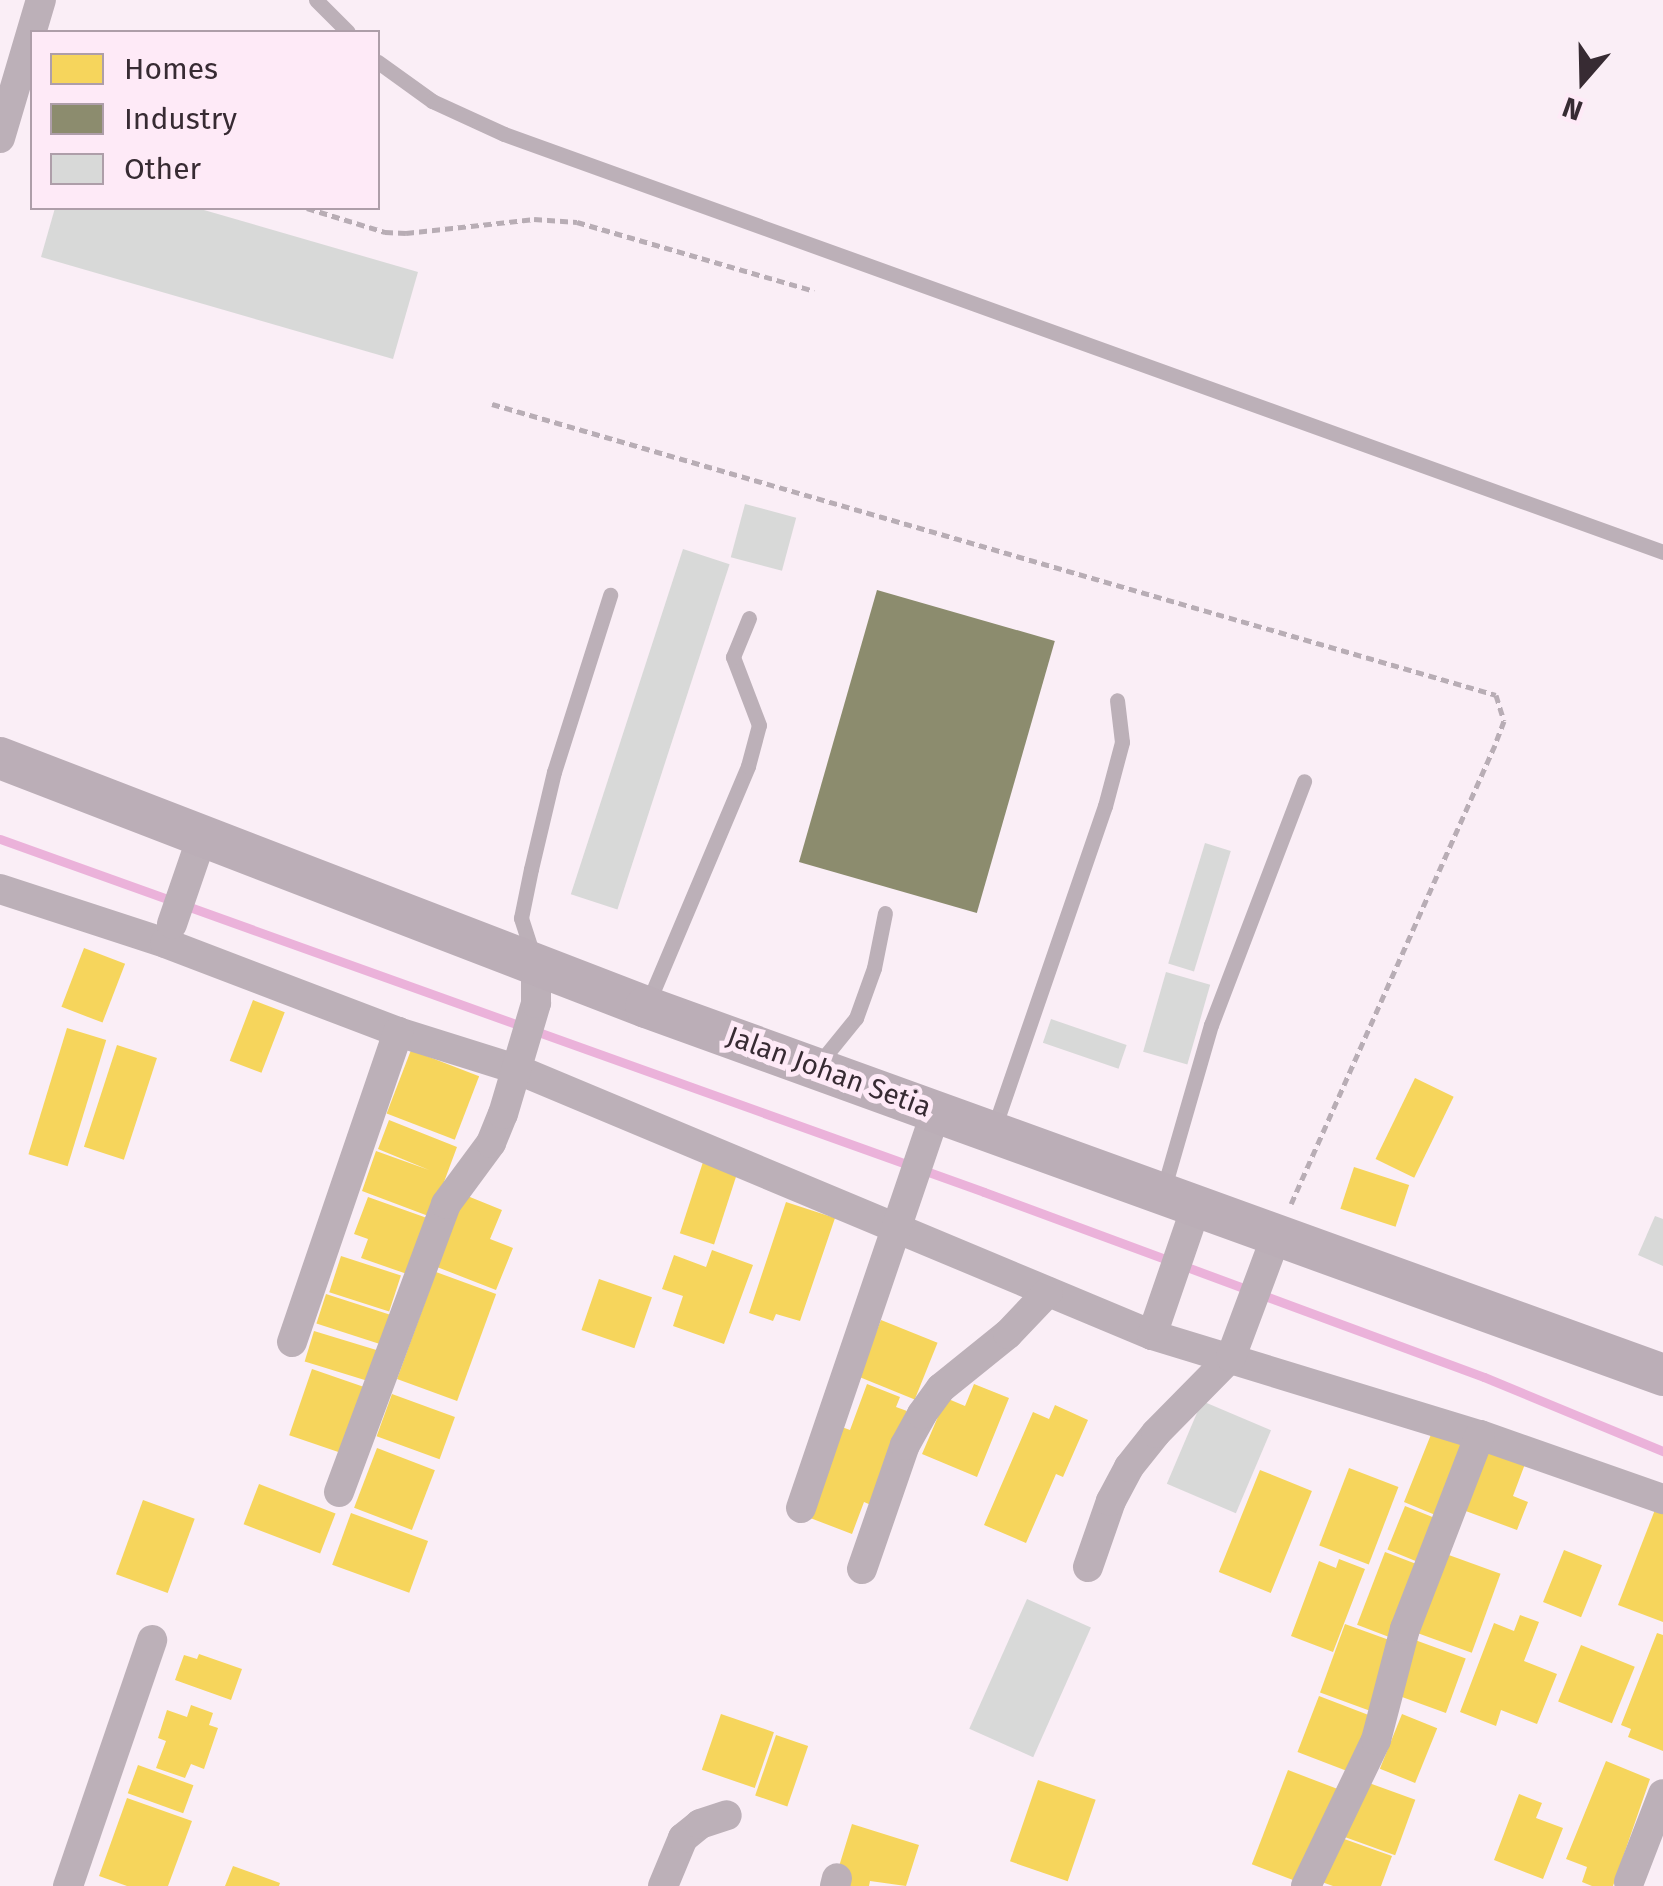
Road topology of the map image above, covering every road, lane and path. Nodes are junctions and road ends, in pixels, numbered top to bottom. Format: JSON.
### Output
{"nodes":[{"id":1,"x":41,"y":0,"type":"edge"},
{"id":2,"x":316,"y":0,"type":"edge"},
{"id":3,"x":32,"y":30,"type":"edge"},
{"id":4,"x":346,"y":30,"type":"edge"},
{"id":5,"x":30,"y":37,"type":"edge"},
{"id":6,"x":380,"y":63,"type":"edge"},
{"id":7,"x":0,"y":138,"type":"edge"},
{"id":8,"x":314,"y":210,"type":"edge"},
{"id":9,"x":814,"y":291,"type":"dead end"},
{"id":10,"x":1663,"y":552,"type":"edge"},
{"id":11,"x":610,"y":596,"type":"dead end"},
{"id":12,"x":748,"y":618,"type":"dead end"},
{"id":13,"x":1117,"y":700,"type":"dead end"},
{"id":14,"x":0,"y":758,"type":"edge"},
{"id":15,"x":1304,"y":782,"type":"dead end"},
{"id":16,"x":199,"y":845,"type":"junction"},
{"id":17,"x":0,"y":889,"type":"edge"},
{"id":18,"x":884,"y":913,"type":"dead end"},
{"id":19,"x":172,"y":924,"type":"dead end"},
{"id":20,"x":536,"y":983,"type":"junction"},
{"id":21,"x":646,"y":1007,"type":"junction"},
{"id":22,"x":398,"y":1032,"type":"junction"},
{"id":23,"x":519,"y":1059,"type":"junction"},
{"id":24,"x":817,"y":1066,"type":"junction"},
{"id":25,"x":930,"y":1127,"type":"junction"},
{"id":26,"x":994,"y":1130,"type":"junction"},
{"id":27,"x":900,"y":1215,"type":"junction"},
{"id":28,"x":1180,"y":1216,"type":"junction"},
{"id":29,"x":1272,"y":1250,"type":"junction"},
{"id":30,"x":1048,"y":1292,"type":"junction"},
{"id":31,"x":1152,"y":1335,"type":"junction"},
{"id":32,"x":292,"y":1342,"type":"dead end"},
{"id":33,"x":1235,"y":1349,"type":"junction"},
{"id":34,"x":1663,"y":1375,"type":"edge"},
{"id":35,"x":1480,"y":1436,"type":"junction"},
{"id":36,"x":339,"y":1492,"type":"dead end"},
{"id":37,"x":1663,"y":1499,"type":"edge"},
{"id":38,"x":801,"y":1508,"type":"dead end"},
{"id":39,"x":1088,"y":1567,"type":"dead end"},
{"id":40,"x":862,"y":1569,"type":"dead end"},
{"id":41,"x":152,"y":1640,"type":"dead end"},
{"id":42,"x":1663,"y":1794,"type":"edge"},
{"id":43,"x":727,"y":1814,"type":"dead end"},
{"id":44,"x":1629,"y":1882,"type":"dead end"},
{"id":45,"x":68,"y":1886,"type":"edge"},
{"id":46,"x":664,"y":1886,"type":"edge"},
{"id":47,"x":1306,"y":1886,"type":"edge"}],
"edges":[{"from":1,"to":3,"type":"street"},
{"from":2,"to":4,"type":"lane"},
{"from":5,"to":7,"type":"street"},
{"from":6,"to":10,"type":"lane"},
{"from":8,"to":9,"type":"path"},
{"from":11,"to":20,"type":"lane"},
{"from":12,"to":21,"type":"lane"},
{"from":13,"to":26,"type":"lane"},
{"from":14,"to":16,"type":"main road","name":"Jalan Johan Setia"},
{"from":15,"to":28,"type":"lane"},
{"from":16,"to":19,"type":"street"},
{"from":16,"to":20,"type":"main road","name":"Jalan Johan Setia"},
{"from":17,"to":22,"type":"street"},
{"from":18,"to":24,"type":"lane"},
{"from":20,"to":21,"type":"main road","name":"Jalan Johan Setia"},
{"from":20,"to":23,"type":"street"},
{"from":21,"to":24,"type":"main road","name":"Jalan Johan Setia"},
{"from":22,"to":23,"type":"street"},
{"from":22,"to":32,"type":"street"},
{"from":23,"to":27,"type":"street"},
{"from":23,"to":36,"type":"street"},
{"from":24,"to":25,"type":"main road","name":"Jalan Johan Setia"},
{"from":25,"to":26,"type":"main road","name":"Jalan Johan Setia"},
{"from":25,"to":27,"type":"street"},
{"from":26,"to":28,"type":"main road","name":"Jalan Johan Setia"},
{"from":27,"to":30,"type":"street"},
{"from":27,"to":38,"type":"street"},
{"from":28,"to":29,"type":"main road","name":"Jalan Johan Setia"},
{"from":28,"to":31,"type":"street"},
{"from":29,"to":33,"type":"street"},
{"from":29,"to":34,"type":"main road","name":"Jalan Johan Setia"},
{"from":30,"to":31,"type":"street"},
{"from":30,"to":40,"type":"street"},
{"from":31,"to":33,"type":"street"},
{"from":33,"to":35,"type":"street"},
{"from":33,"to":39,"type":"street"},
{"from":35,"to":37,"type":"street"},
{"from":35,"to":47,"type":"street"},
{"from":41,"to":45,"type":"street"},
{"from":42,"to":44,"type":"street"},
{"from":43,"to":46,"type":"street"}]}
